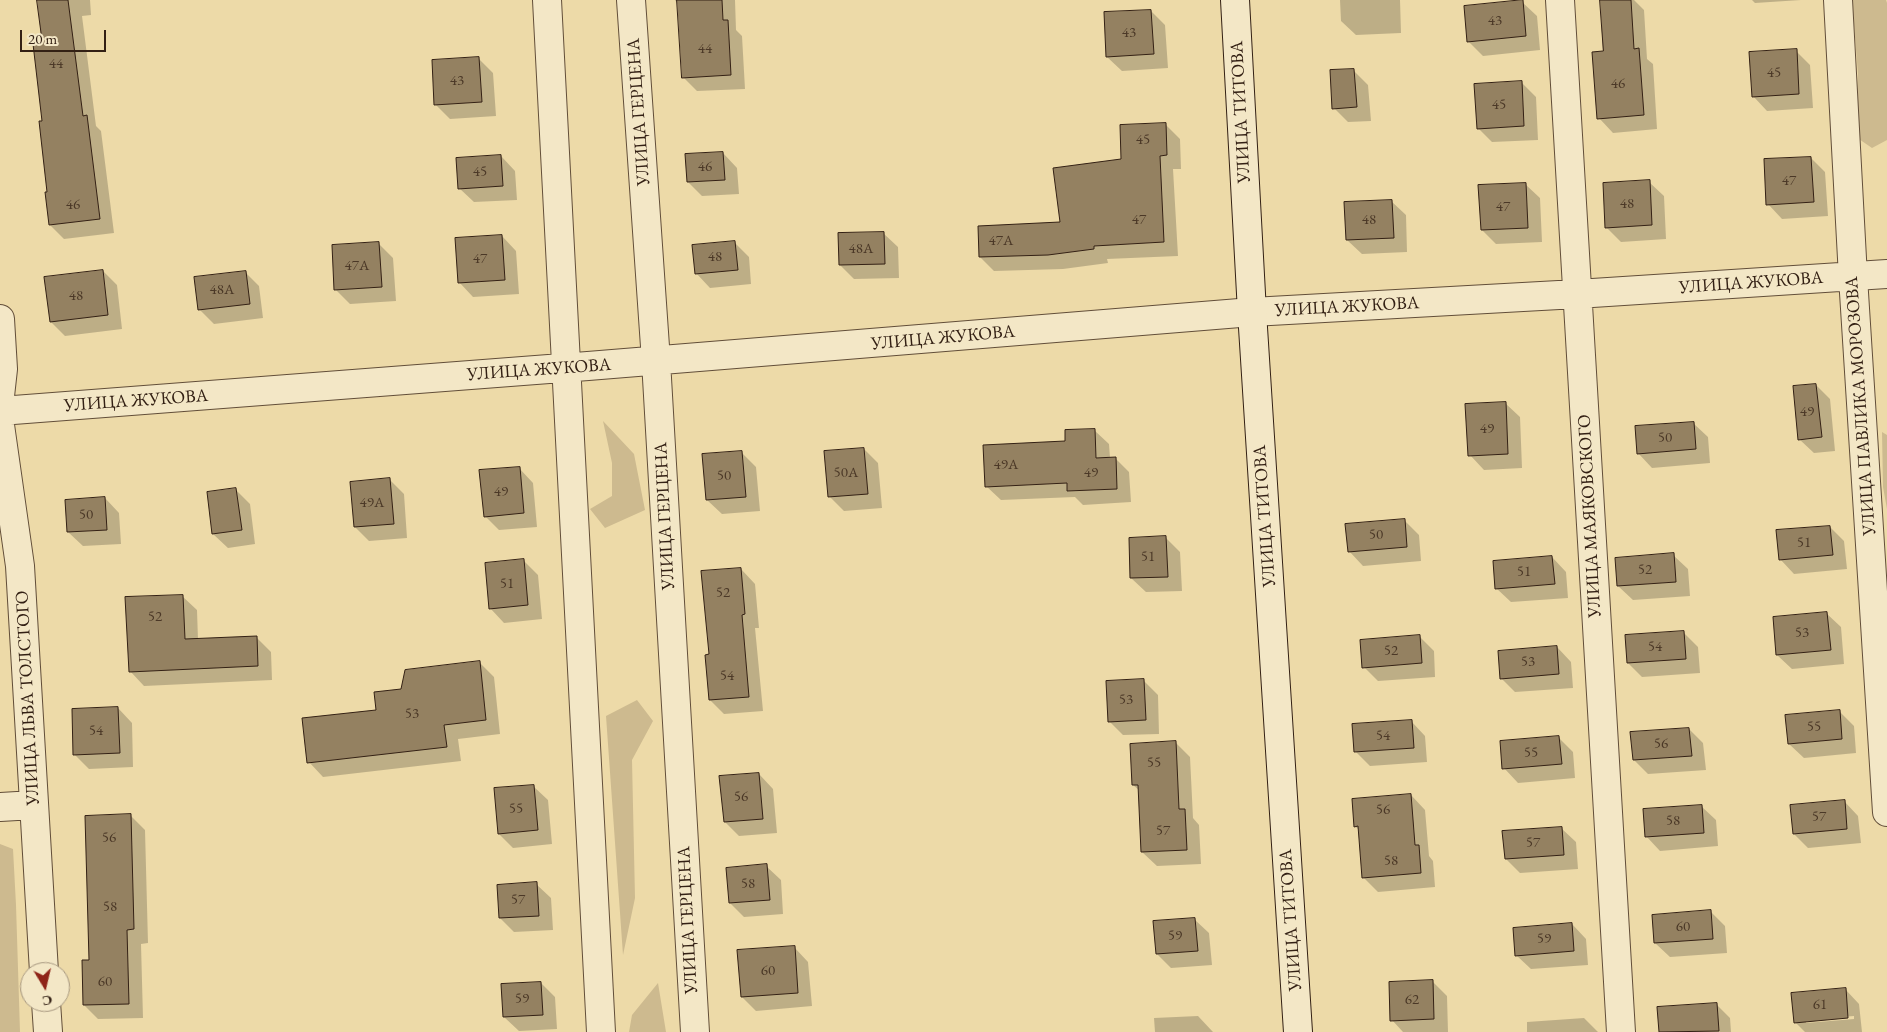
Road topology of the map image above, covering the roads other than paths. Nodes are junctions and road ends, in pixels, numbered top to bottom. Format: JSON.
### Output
{"nodes":[{"id":1,"x":547,"y":0,"type":"edge"},
{"id":2,"x":632,"y":0,"type":"edge"},
{"id":3,"x":1235,"y":0,"type":"edge"},
{"id":4,"x":1560,"y":0,"type":"edge"},
{"id":5,"x":1838,"y":0,"type":"edge"},
{"id":6,"x":1887,"y":274,"type":"edge"},
{"id":7,"x":1853,"y":277,"type":"junction"},
{"id":8,"x":1577,"y":294,"type":"junction"},
{"id":9,"x":1252,"y":312,"type":"junction"},
{"id":10,"x":0,"y":319,"type":"edge"},
{"id":11,"x":656,"y":361,"type":"junction"},
{"id":12,"x":565,"y":367,"type":"junction"},
{"id":13,"x":0,"y":396,"type":"edge"},
{"id":14,"x":0,"y":412,"type":"edge"},
{"id":15,"x":0,"y":425,"type":"edge"},
{"id":16,"x":34,"y":805,"type":"junction"},
{"id":17,"x":0,"y":807,"type":"edge"},
{"id":18,"x":1887,"y":812,"type":"edge"},
{"id":19,"x":43,"y":962,"type":"edge"},
{"id":20,"x":47,"y":1012,"type":"edge"},
{"id":21,"x":48,"y":1032,"type":"edge"},
{"id":22,"x":601,"y":1032,"type":"edge"},
{"id":23,"x":694,"y":1032,"type":"edge"},
{"id":24,"x":1298,"y":1032,"type":"edge"},
{"id":25,"x":1621,"y":1032,"type":"edge"}],
"edges":[{"from":1,"to":12,"type":"street"},
{"from":2,"to":11,"type":"street","name":"УЛИЦА ГЕРЦЕНА"},
{"from":3,"to":9,"type":"street","name":"УЛИЦА ТИТОВА"},
{"from":4,"to":8,"type":"street","name":"УЛИЦА МАЯКОВСКОГО"},
{"from":5,"to":7,"type":"street","name":"УЛИЦА ПАВЛИКА МОРОЗОВА"},
{"from":6,"to":7,"type":"street","name":"УЛИЦА ЖУКОВА"},
{"from":7,"to":8,"type":"street","name":"УЛИЦА ЖУКОВА"},
{"from":7,"to":18,"type":"street","name":"УЛИЦА ПАВЛИКА МОРОЗОВА"},
{"from":8,"to":9,"type":"street","name":"УЛИЦА ЖУКОВА"},
{"from":8,"to":25,"type":"street","name":"УЛИЦА МАЯКОВСКОГО"},
{"from":9,"to":11,"type":"street","name":"УЛИЦА ЖУКОВА"},
{"from":9,"to":24,"type":"street","name":"УЛИЦА ТИТОВА"},
{"from":10,"to":13,"type":"street"},
{"from":11,"to":12,"type":"street","name":"УЛИЦА ЖУКОВА"},
{"from":11,"to":23,"type":"street","name":"УЛИЦА ГЕРЦЕНА"},
{"from":12,"to":14,"type":"street","name":"УЛИЦА ЖУКОВА"},
{"from":12,"to":22,"type":"street"},
{"from":15,"to":16,"type":"street","name":"УЛИЦА ЛЬВА ТОЛСТОГО"},
{"from":16,"to":17,"type":"street"},
{"from":16,"to":19,"type":"street","name":"УЛИЦА ЛЬВА ТОЛСТОГО"},
{"from":20,"to":21,"type":"street"}]}
